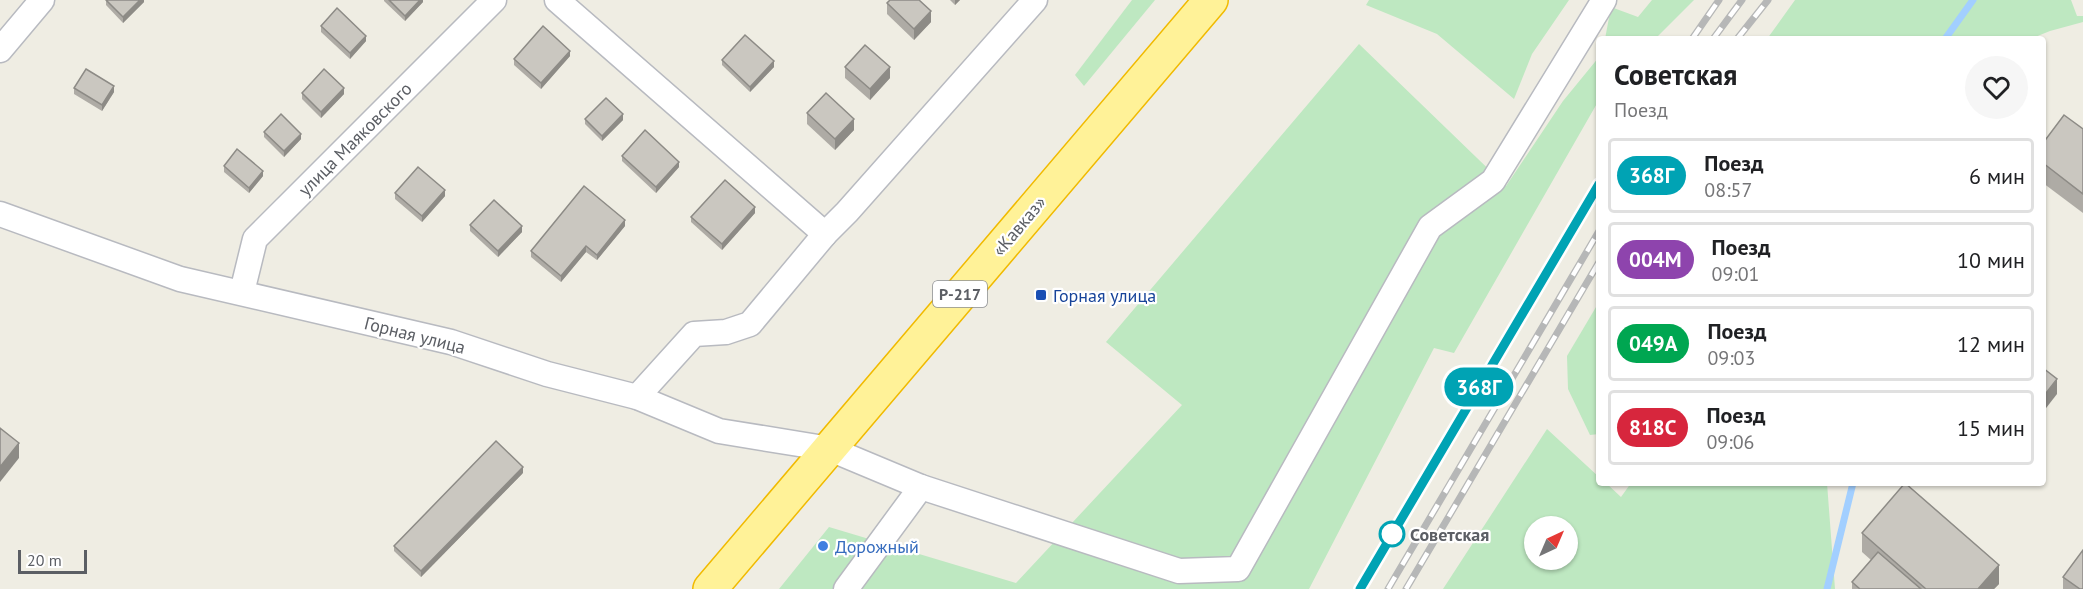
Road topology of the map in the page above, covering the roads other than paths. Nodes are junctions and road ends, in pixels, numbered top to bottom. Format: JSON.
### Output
{"nodes":[{"id":1,"x":42,"y":0,"type":"edge"},
{"id":2,"x":494,"y":0,"type":"edge"},
{"id":3,"x":557,"y":0,"type":"edge"},
{"id":4,"x":1035,"y":0,"type":"edge"},
{"id":5,"x":1211,"y":0,"type":"edge"},
{"id":6,"x":1604,"y":0,"type":"edge"},
{"id":7,"x":0,"y":50,"type":"edge"},
{"id":8,"x":0,"y":214,"type":"edge"},
{"id":9,"x":825,"y":234,"type":"junction"},
{"id":10,"x":242,"y":292,"type":"junction"},
{"id":11,"x":636,"y":397,"type":"junction"},
{"id":12,"x":830,"y":449,"type":"junction"},
{"id":13,"x":921,"y":487,"type":"junction"},
{"id":14,"x":1175,"y":580,"type":"edge"},
{"id":15,"x":710,"y":589,"type":"edge"},
{"id":16,"x":846,"y":589,"type":"edge"}],
"edges":[{"from":1,"to":7,"type":"street"},
{"from":2,"to":10,"type":"street","name":"улица Маяковского"},
{"from":3,"to":9,"type":"street"},
{"from":4,"to":9,"type":"street"},
{"from":5,"to":12,"type":"highway","name":"«Кавказ»","number":"Р-217"},
{"from":6,"to":14,"type":"street","name":"Горная улица"},
{"from":8,"to":10,"type":"street","name":"Горная улица"},
{"from":9,"to":11,"type":"street"},
{"from":10,"to":11,"type":"street","name":"Горная улица"},
{"from":11,"to":12,"type":"street","name":"Горная улица"},
{"from":12,"to":13,"type":"street","name":"Горная улица"},
{"from":12,"to":15,"type":"highway","name":"«Кавказ»","number":"Р-217"},
{"from":13,"to":14,"type":"street","name":"Горная улица"},
{"from":13,"to":16,"type":"street"}]}
